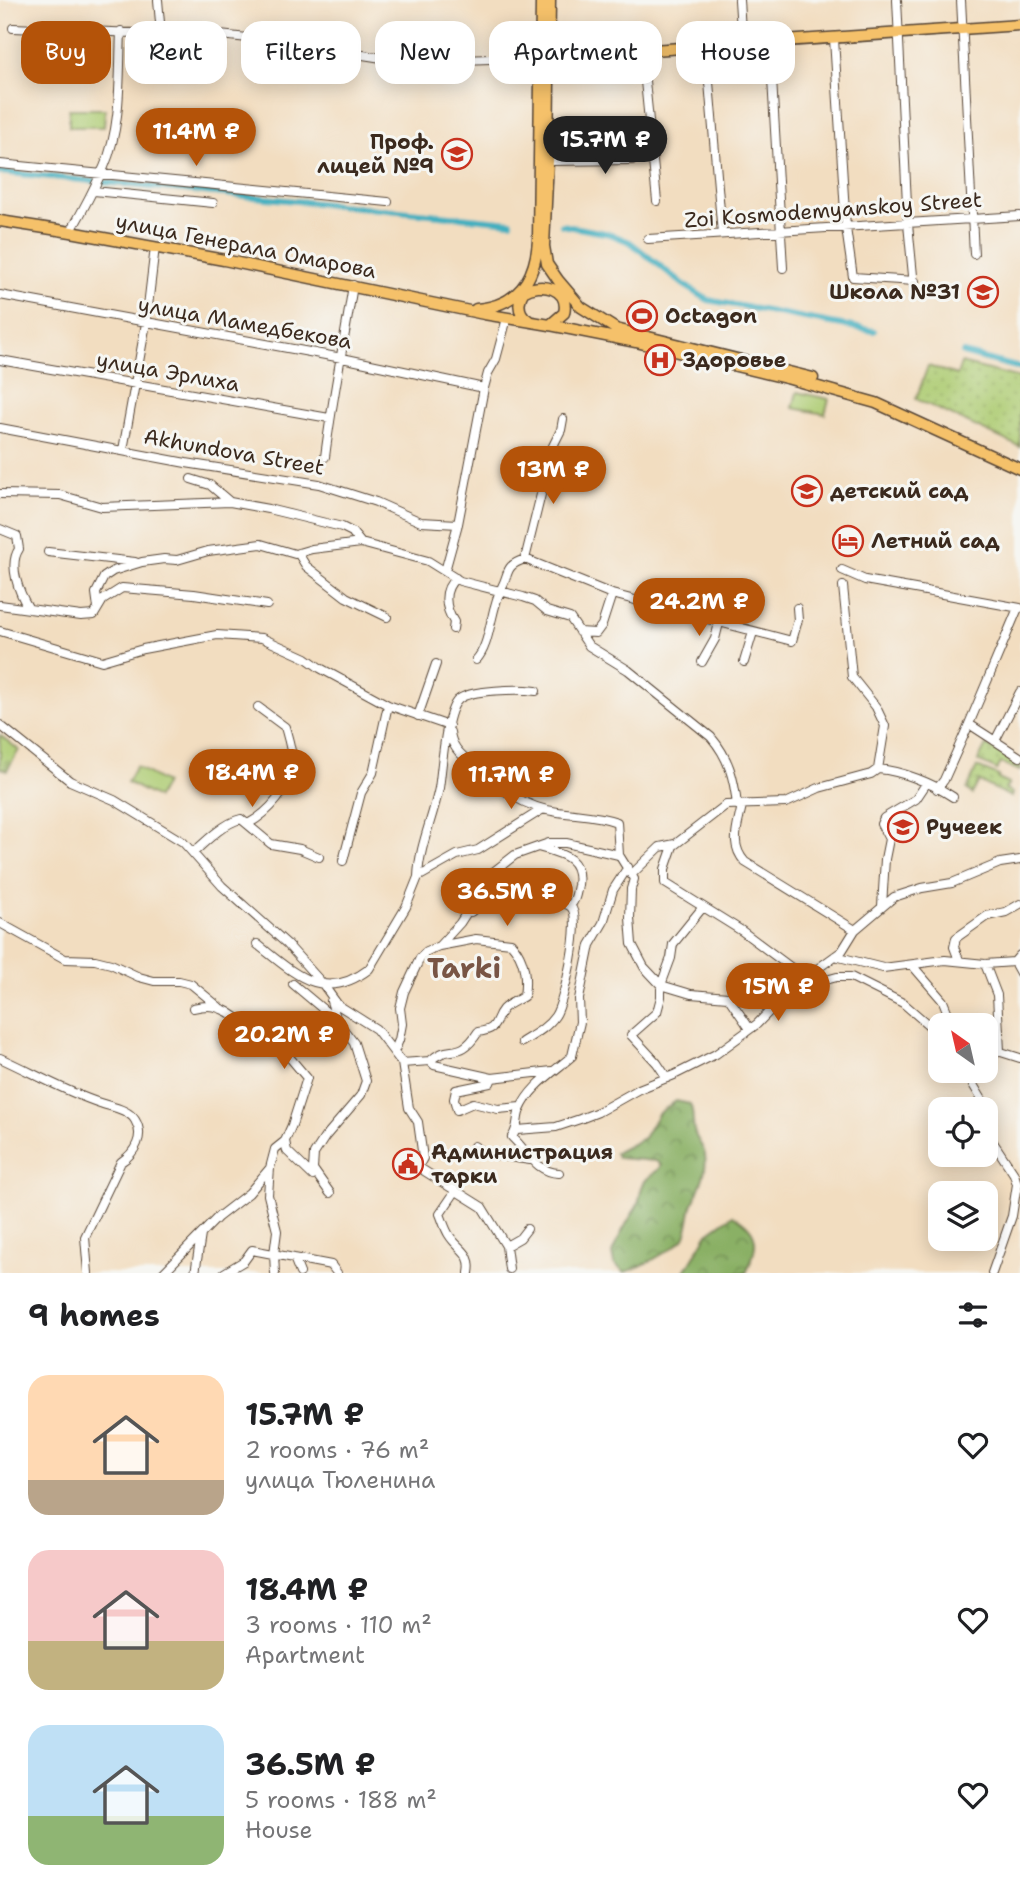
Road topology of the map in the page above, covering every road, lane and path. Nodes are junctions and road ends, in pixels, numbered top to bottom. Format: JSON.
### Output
{"nodes":[{"id":1,"x":158,"y":0,"type":"edge"},
{"id":2,"x":541,"y":0,"type":"edge"},
{"id":3,"x":550,"y":0,"type":"edge"},
{"id":4,"x":739,"y":0,"type":"edge"},
{"id":5,"x":897,"y":0,"type":"edge"},
{"id":6,"x":961,"y":0,"type":"edge"},
{"id":7,"x":160,"y":21,"type":"edge"},
{"id":8,"x":542,"y":21,"type":"edge"},
{"id":9,"x":548,"y":21,"type":"edge"},
{"id":10,"x":740,"y":21,"type":"edge"},
{"id":11,"x":1020,"y":25,"type":"edge"},
{"id":12,"x":13,"y":28,"type":"dead end"},
{"id":13,"x":963,"y":29,"type":"junction"},
{"id":14,"x":121,"y":31,"type":"junction"},
{"id":15,"x":125,"y":31,"type":"edge"},
{"id":16,"x":899,"y":33,"type":"junction"},
{"id":17,"x":834,"y":38,"type":"junction"},
{"id":18,"x":795,"y":42,"type":"edge"},
{"id":19,"x":361,"y":55,"type":"edge"},
{"id":20,"x":489,"y":59,"type":"edge"},
{"id":21,"x":544,"y":84,"type":"edge"},
{"id":22,"x":546,"y":84,"type":"edge"},
{"id":23,"x":645,"y":84,"type":"edge"},
{"id":24,"x":709,"y":84,"type":"edge"},
{"id":25,"x":773,"y":84,"type":"edge"},
{"id":26,"x":652,"y":146,"type":"junction"},
{"id":27,"x":548,"y":162,"type":"junction"},
{"id":28,"x":0,"y":164,"type":"edge"},
{"id":29,"x":101,"y":173,"type":"junction"},
{"id":30,"x":94,"y":191,"type":"junction"},
{"id":31,"x":657,"y":201,"type":"dead end"},
{"id":32,"x":388,"y":202,"type":"dead end"},
{"id":33,"x":213,"y":203,"type":"dead end"},
{"id":34,"x":1020,"y":216,"type":"edge"},
{"id":35,"x":971,"y":219,"type":"junction"},
{"id":36,"x":0,"y":221,"type":"edge"},
{"id":37,"x":908,"y":224,"type":"junction"},
{"id":38,"x":846,"y":228,"type":"junction"},
{"id":39,"x":71,"y":231,"type":"junction"},
{"id":40,"x":782,"y":231,"type":"junction"},
{"id":41,"x":722,"y":234,"type":"junction"},
{"id":42,"x":648,"y":239,"type":"dead end"},
{"id":43,"x":155,"y":247,"type":"junction"},
{"id":44,"x":974,"y":254,"type":"dead end"},
{"id":45,"x":782,"y":268,"type":"dead end"},
{"id":46,"x":353,"y":285,"type":"junction"},
{"id":47,"x":525,"y":289,"type":"junction"},
{"id":48,"x":565,"y":294,"type":"junction"},
{"id":49,"x":0,"y":295,"type":"edge"},
{"id":50,"x":482,"y":311,"type":"junction"},
{"id":51,"x":507,"y":318,"type":"junction"},
{"id":52,"x":530,"y":322,"type":"junction"},
{"id":53,"x":146,"y":323,"type":"junction"},
{"id":54,"x":550,"y":325,"type":"junction"},
{"id":55,"x":636,"y":338,"type":"junction"},
{"id":56,"x":652,"y":342,"type":"junction"},
{"id":57,"x":342,"y":358,"type":"junction"},
{"id":58,"x":0,"y":360,"type":"edge"},
{"id":59,"x":135,"y":385,"type":"junction"},
{"id":60,"x":484,"y":388,"type":"junction"},
{"id":61,"x":329,"y":418,"type":"junction"},
{"id":62,"x":562,"y":419,"type":"dead end"},
{"id":63,"x":0,"y":428,"type":"edge"},
{"id":64,"x":123,"y":450,"type":"junction"},
{"id":65,"x":325,"y":457,"type":"dead end"},
{"id":66,"x":1020,"y":461,"type":"edge"},
{"id":67,"x":1020,"y":469,"type":"edge"},
{"id":68,"x":191,"y":479,"type":"dead end"},
{"id":69,"x":0,"y":494,"type":"edge"},
{"id":70,"x":230,"y":502,"type":"junction"},
{"id":71,"x":458,"y":524,"type":"junction"},
{"id":72,"x":0,"y":529,"type":"edge"},
{"id":73,"x":361,"y":543,"type":"junction"},
{"id":74,"x":48,"y":552,"type":"dead end"},
{"id":75,"x":298,"y":553,"type":"junction"},
{"id":76,"x":525,"y":559,"type":"junction"},
{"id":77,"x":142,"y":562,"type":"junction"},
{"id":78,"x":842,"y":570,"type":"dead end"},
{"id":79,"x":444,"y":571,"type":"junction"},
{"id":80,"x":456,"y":578,"type":"junction"},
{"id":81,"x":843,"y":586,"type":"dead end"},
{"id":82,"x":499,"y":590,"type":"junction"},
{"id":83,"x":612,"y":594,"type":"junction"},
{"id":84,"x":0,"y":605,"type":"edge"},
{"id":85,"x":267,"y":605,"type":"dead end"},
{"id":86,"x":29,"y":608,"type":"junction"},
{"id":87,"x":98,"y":608,"type":"junction"},
{"id":88,"x":797,"y":608,"type":"dead end"},
{"id":89,"x":1019,"y":608,"type":"edge"},
{"id":90,"x":387,"y":617,"type":"dead end"},
{"id":91,"x":719,"y":623,"type":"junction"},
{"id":92,"x":453,"y":629,"type":"dead end"},
{"id":93,"x":0,"y":631,"type":"edge"},
{"id":94,"x":579,"y":632,"type":"junction"},
{"id":95,"x":753,"y":632,"type":"junction"},
{"id":96,"x":476,"y":660,"type":"dead end"},
{"id":97,"x":702,"y":662,"type":"dead end"},
{"id":98,"x":744,"y":662,"type":"dead end"},
{"id":99,"x":436,"y":664,"type":"dead end"},
{"id":100,"x":536,"y":691,"type":"dead end"},
{"id":101,"x":1020,"y":692,"type":"edge"},
{"id":102,"x":388,"y":705,"type":"junction"},
{"id":103,"x":258,"y":707,"type":"dead end"},
{"id":104,"x":418,"y":716,"type":"junction"},
{"id":105,"x":968,"y":724,"type":"junction"},
{"id":106,"x":0,"y":725,"type":"edge"},
{"id":107,"x":449,"y":726,"type":"junction"},
{"id":108,"x":995,"y":741,"type":"junction"},
{"id":109,"x":1020,"y":757,"type":"edge"},
{"id":110,"x":877,"y":769,"type":"junction"},
{"id":111,"x":926,"y":784,"type":"junction"},
{"id":112,"x":937,"y":789,"type":"junction"},
{"id":113,"x":953,"y":797,"type":"dead end"},
{"id":114,"x":740,"y":805,"type":"junction"},
{"id":115,"x":543,"y":809,"type":"junction"},
{"id":116,"x":248,"y":824,"type":"junction"},
{"id":117,"x":675,"y":844,"type":"junction"},
{"id":118,"x":538,"y":847,"type":"junction"},
{"id":119,"x":193,"y":853,"type":"junction"},
{"id":120,"x":619,"y":855,"type":"junction"},
{"id":121,"x":319,"y":857,"type":"dead end"},
{"id":122,"x":1020,"y":860,"type":"edge"},
{"id":123,"x":342,"y":861,"type":"dead end"},
{"id":124,"x":630,"y":871,"type":"junction"},
{"id":125,"x":418,"y":877,"type":"junction"},
{"id":126,"x":1020,"y":904,"type":"edge"},
{"id":127,"x":570,"y":906,"type":"junction"},
{"id":128,"x":882,"y":906,"type":"junction"},
{"id":129,"x":704,"y":907,"type":"junction"},
{"id":130,"x":468,"y":913,"type":"junction"},
{"id":131,"x":0,"y":923,"type":"edge"},
{"id":132,"x":855,"y":930,"type":"junction"},
{"id":133,"x":257,"y":944,"type":"dead end"},
{"id":134,"x":439,"y":946,"type":"junction"},
{"id":135,"x":835,"y":956,"type":"junction"},
{"id":136,"x":1017,"y":959,"type":"edge"},
{"id":137,"x":959,"y":960,"type":"junction"},
{"id":138,"x":985,"y":964,"type":"junction"},
{"id":139,"x":912,"y":965,"type":"junction"},
{"id":140,"x":1020,"y":973,"type":"edge"},
{"id":141,"x":805,"y":978,"type":"junction"},
{"id":142,"x":322,"y":983,"type":"junction"},
{"id":143,"x":293,"y":984,"type":"dead end"},
{"id":144,"x":661,"y":985,"type":"junction"},
{"id":145,"x":328,"y":992,"type":"junction"},
{"id":146,"x":779,"y":1000,"type":"junction"},
{"id":147,"x":219,"y":1007,"type":"junction"},
{"id":148,"x":193,"y":1008,"type":"dead end"},
{"id":149,"x":947,"y":1012,"type":"dead end"},
{"id":150,"x":337,"y":1021,"type":"junction"},
{"id":151,"x":928,"y":1025,"type":"edge"},
{"id":152,"x":750,"y":1030,"type":"junction"},
{"id":153,"x":522,"y":1042,"type":"dead end"},
{"id":154,"x":1000,"y":1051,"type":"joint"},
{"id":155,"x":394,"y":1052,"type":"junction"},
{"id":156,"x":0,"y":1058,"type":"edge"},
{"id":157,"x":1020,"y":1058,"type":"edge"},
{"id":158,"x":430,"y":1061,"type":"junction"},
{"id":159,"x":402,"y":1063,"type":"junction"},
{"id":160,"x":552,"y":1071,"type":"junction"},
{"id":161,"x":492,"y":1078,"type":"junction"},
{"id":162,"x":667,"y":1078,"type":"junction"},
{"id":163,"x":972,"y":1083,"type":"edge"},
{"id":164,"x":521,"y":1107,"type":"junction"},
{"id":165,"x":517,"y":1130,"type":"junction"},
{"id":166,"x":285,"y":1141,"type":"junction"},
{"id":167,"x":474,"y":1146,"type":"dead end"},
{"id":168,"x":530,"y":1160,"type":"junction"},
{"id":169,"x":270,"y":1168,"type":"junction"},
{"id":170,"x":559,"y":1173,"type":"dead end"},
{"id":171,"x":456,"y":1192,"type":"junction"},
{"id":172,"x":527,"y":1229,"type":"dead end"},
{"id":173,"x":201,"y":1233,"type":"junction"},
{"id":174,"x":506,"y":1246,"type":"junction"},
{"id":175,"x":274,"y":1254,"type":"junction"},
{"id":176,"x":294,"y":1258,"type":"junction"},
{"id":177,"x":509,"y":1269,"type":"dead end"},
{"id":178,"x":88,"y":1273,"type":"edge"},
{"id":179,"x":163,"y":1273,"type":"edge"},
{"id":180,"x":195,"y":1273,"type":"edge"},
{"id":181,"x":224,"y":1273,"type":"edge"},
{"id":182,"x":275,"y":1273,"type":"edge"},
{"id":183,"x":300,"y":1273,"type":"edge"},
{"id":184,"x":337,"y":1273,"type":"edge"},
{"id":185,"x":468,"y":1273,"type":"edge"},
{"id":186,"x":992,"y":1273,"type":"edge"}],
"edges":[{"from":1,"to":7,"type":"street"},
{"from":2,"to":8,"type":"main road"},
{"from":3,"to":9,"type":"main road"},
{"from":4,"to":10,"type":"street"},
{"from":5,"to":16,"type":"street"},
{"from":6,"to":13,"type":"street"},
{"from":11,"to":13,"type":"main road"},
{"from":12,"to":14,"type":"street"},
{"from":13,"to":16,"type":"main road"},
{"from":13,"to":35,"type":"street"},
{"from":14,"to":15,"type":"street"},
{"from":14,"to":29,"type":"street"},
{"from":16,"to":17,"type":"main road"},
{"from":16,"to":37,"type":"street"},
{"from":17,"to":18,"type":"main road"},
{"from":17,"to":38,"type":"street"},
{"from":19,"to":20,"type":"street"},
{"from":21,"to":47,"type":"main road"},
{"from":22,"to":27,"type":"main road"},
{"from":23,"to":26,"type":"street"},
{"from":24,"to":41,"type":"street"},
{"from":25,"to":40,"type":"street"},
{"from":26,"to":27,"type":"street"},
{"from":26,"to":31,"type":"street"},
{"from":27,"to":48,"type":"main road"},
{"from":28,"to":29,"type":"street"},
{"from":29,"to":30,"type":"street"},
{"from":29,"to":32,"type":"street"},
{"from":30,"to":33,"type":"street"},
{"from":30,"to":39,"type":"street"},
{"from":34,"to":35,"type":"street","name":"Zoi Kosmodemyanskoy Street"},
{"from":35,"to":37,"type":"street","name":"Zoi Kosmodemyanskoy Street"},
{"from":35,"to":44,"type":"street"},
{"from":36,"to":39,"type":"main road","name":"улица Генерала Омарова"},
{"from":36,"to":43,"type":"main road","name":"улица Генерала Омарова"},
{"from":37,"to":38,"type":"street","name":"Zoi Kosmodemyanskoy Street"},
{"from":37,"to":38,"type":"street"},
{"from":38,"to":40,"type":"street","name":"Zoi Kosmodemyanskoy Street"},
{"from":39,"to":43,"type":"main road","name":"улица Генерала Омарова"},
{"from":40,"to":41,"type":"street","name":"Zoi Kosmodemyanskoy Street"},
{"from":40,"to":45,"type":"street"},
{"from":41,"to":42,"type":"street","name":"Zoi Kosmodemyanskoy Street"},
{"from":43,"to":46,"type":"main road","name":"улица Генерала Омарова"},
{"from":43,"to":53,"type":"street"},
{"from":46,"to":50,"type":"main road","name":"улица Генерала Омарова"},
{"from":46,"to":57,"type":"street"},
{"from":47,"to":48,"type":"main road"},
{"from":47,"to":50,"type":"main road"},
{"from":47,"to":52,"type":"main road"},
{"from":48,"to":54,"type":"main road"},
{"from":48,"to":55,"type":"main road"},
{"from":49,"to":53,"type":"street","name":"улица Мамедбекова"},
{"from":50,"to":51,"type":"main road","name":"улица Генерала Омарова"},
{"from":51,"to":52,"type":"main road","name":"улица Генерала Омарова"},
{"from":51,"to":60,"type":"street"},
{"from":52,"to":54,"type":"main road"},
{"from":53,"to":57,"type":"street","name":"улица Мамедбекова"},
{"from":53,"to":59,"type":"street"},
{"from":54,"to":55,"type":"main road"},
{"from":55,"to":56,"type":"main road"},
{"from":56,"to":66,"type":"main road"},
{"from":56,"to":67,"type":"main road"},
{"from":57,"to":60,"type":"street","name":"улица Мамедбекова"},
{"from":57,"to":61,"type":"street"},
{"from":58,"to":59,"type":"street","name":"улица Эрлиха"},
{"from":59,"to":61,"type":"street","name":"улица Эрлиха"},
{"from":59,"to":64,"type":"street"},
{"from":60,"to":71,"type":"street"},
{"from":61,"to":65,"type":"street"},
{"from":62,"to":76,"type":"street"},
{"from":63,"to":64,"type":"street","name":"Akhundova Street"},
{"from":64,"to":71,"type":"street","name":"Akhundova Street"},
{"from":68,"to":70,"type":"street"},
{"from":69,"to":70,"type":"street"},
{"from":70,"to":73,"type":"street"},
{"from":71,"to":79,"type":"street"},
{"from":72,"to":86,"type":"street"},
{"from":73,"to":75,"type":"street"},
{"from":73,"to":79,"type":"street"},
{"from":74,"to":77,"type":"street"},
{"from":75,"to":77,"type":"street"},
{"from":75,"to":90,"type":"street"},
{"from":76,"to":82,"type":"street"},
{"from":76,"to":83,"type":"street"},
{"from":77,"to":87,"type":"street"},
{"from":78,"to":89,"type":"street"},
{"from":79,"to":80,"type":"street"},
{"from":80,"to":82,"type":"street"},
{"from":80,"to":92,"type":"street"},
{"from":81,"to":110,"type":"street"},
{"from":82,"to":94,"type":"street"},
{"from":82,"to":96,"type":"street"},
{"from":83,"to":91,"type":"street"},
{"from":83,"to":94,"type":"street"},
{"from":84,"to":86,"type":"street"},
{"from":85,"to":87,"type":"street"},
{"from":86,"to":87,"type":"street"},
{"from":88,"to":95,"type":"street"},
{"from":89,"to":105,"type":"street"},
{"from":91,"to":95,"type":"street"},
{"from":91,"to":97,"type":"street"},
{"from":93,"to":102,"type":"street"},
{"from":94,"to":114,"type":"street"},
{"from":95,"to":98,"type":"street"},
{"from":99,"to":104,"type":"street"},
{"from":100,"to":107,"type":"street"},
{"from":101,"to":108,"type":"street"},
{"from":102,"to":104,"type":"street"},
{"from":102,"to":123,"type":"street"},
{"from":103,"to":116,"type":"street"},
{"from":104,"to":107,"type":"street"},
{"from":105,"to":108,"type":"street"},
{"from":105,"to":112,"type":"street"},
{"from":106,"to":119,"type":"street"},
{"from":107,"to":115,"type":"street"},
{"from":107,"to":125,"type":"street"},
{"from":108,"to":109,"type":"street"},
{"from":110,"to":111,"type":"street"},
{"from":110,"to":114,"type":"street"},
{"from":111,"to":112,"type":"street"},
{"from":111,"to":128,"type":"street"},
{"from":112,"to":113,"type":"street"},
{"from":114,"to":117,"type":"street"},
{"from":114,"to":132,"type":"street"},
{"from":115,"to":120,"type":"street"},
{"from":115,"to":125,"type":"street"},
{"from":116,"to":119,"type":"street"},
{"from":116,"to":121,"type":"street"},
{"from":117,"to":124,"type":"street"},
{"from":117,"to":129,"type":"street"},
{"from":118,"to":120,"type":"street"},
{"from":118,"to":127,"type":"street"},
{"from":118,"to":130,"type":"street"},
{"from":119,"to":142,"type":"street"},
{"from":120,"to":124,"type":"street"},
{"from":122,"to":128,"type":"street"},
{"from":124,"to":144,"type":"street"},
{"from":124,"to":160,"type":"street"},
{"from":125,"to":142,"type":"street"},
{"from":126,"to":137,"type":"street"},
{"from":127,"to":130,"type":"street"},
{"from":127,"to":153,"type":"street"},
{"from":128,"to":132,"type":"street"},
{"from":129,"to":141,"type":"street"},
{"from":129,"to":144,"type":"street"},
{"from":130,"to":134,"type":"street"},
{"from":131,"to":147,"type":"street"},
{"from":132,"to":135,"type":"street"},
{"from":133,"to":142,"type":"street"},
{"from":134,"to":155,"type":"street"},
{"from":134,"to":158,"type":"street"},
{"from":135,"to":139,"type":"street"},
{"from":135,"to":141,"type":"street"},
{"from":136,"to":138,"type":"street"},
{"from":136,"to":140,"type":"street"},
{"from":137,"to":138,"type":"street"},
{"from":137,"to":139,"type":"street"},
{"from":138,"to":154,"type":"street"},
{"from":139,"to":149,"type":"street"},
{"from":141,"to":146,"type":"street"},
{"from":142,"to":145,"type":"street"},
{"from":143,"to":150,"type":"street"},
{"from":144,"to":152,"type":"street"},
{"from":144,"to":162,"type":"street"},
{"from":145,"to":150,"type":"street"},
{"from":145,"to":155,"type":"street"},
{"from":146,"to":151,"type":"street"},
{"from":146,"to":152,"type":"street"},
{"from":147,"to":148,"type":"street"},
{"from":147,"to":166,"type":"street"},
{"from":150,"to":166,"type":"street"},
{"from":152,"to":162,"type":"street"},
{"from":154,"to":157,"type":"street"},
{"from":155,"to":159,"type":"street"},
{"from":156,"to":178,"type":"street"},
{"from":158,"to":159,"type":"street"},
{"from":158,"to":161,"type":"street"},
{"from":159,"to":171,"type":"street"},
{"from":160,"to":161,"type":"street"},
{"from":160,"to":164,"type":"street"},
{"from":161,"to":164,"type":"street"},
{"from":162,"to":165,"type":"street"},
{"from":163,"to":186,"type":"street"},
{"from":164,"to":165,"type":"street"},
{"from":165,"to":168,"type":"street"},
{"from":166,"to":169,"type":"street"},
{"from":167,"to":168,"type":"street"},
{"from":168,"to":170,"type":"street"},
{"from":169,"to":173,"type":"street"},
{"from":169,"to":175,"type":"street"},
{"from":171,"to":174,"type":"street"},
{"from":171,"to":185,"type":"street"},
{"from":172,"to":174,"type":"street"},
{"from":173,"to":179,"type":"street"},
{"from":173,"to":180,"type":"street"},
{"from":174,"to":177,"type":"street"},
{"from":175,"to":176,"type":"street"},
{"from":175,"to":181,"type":"street"},
{"from":175,"to":182,"type":"street"},
{"from":176,"to":183,"type":"street"},
{"from":176,"to":184,"type":"street"}]}
